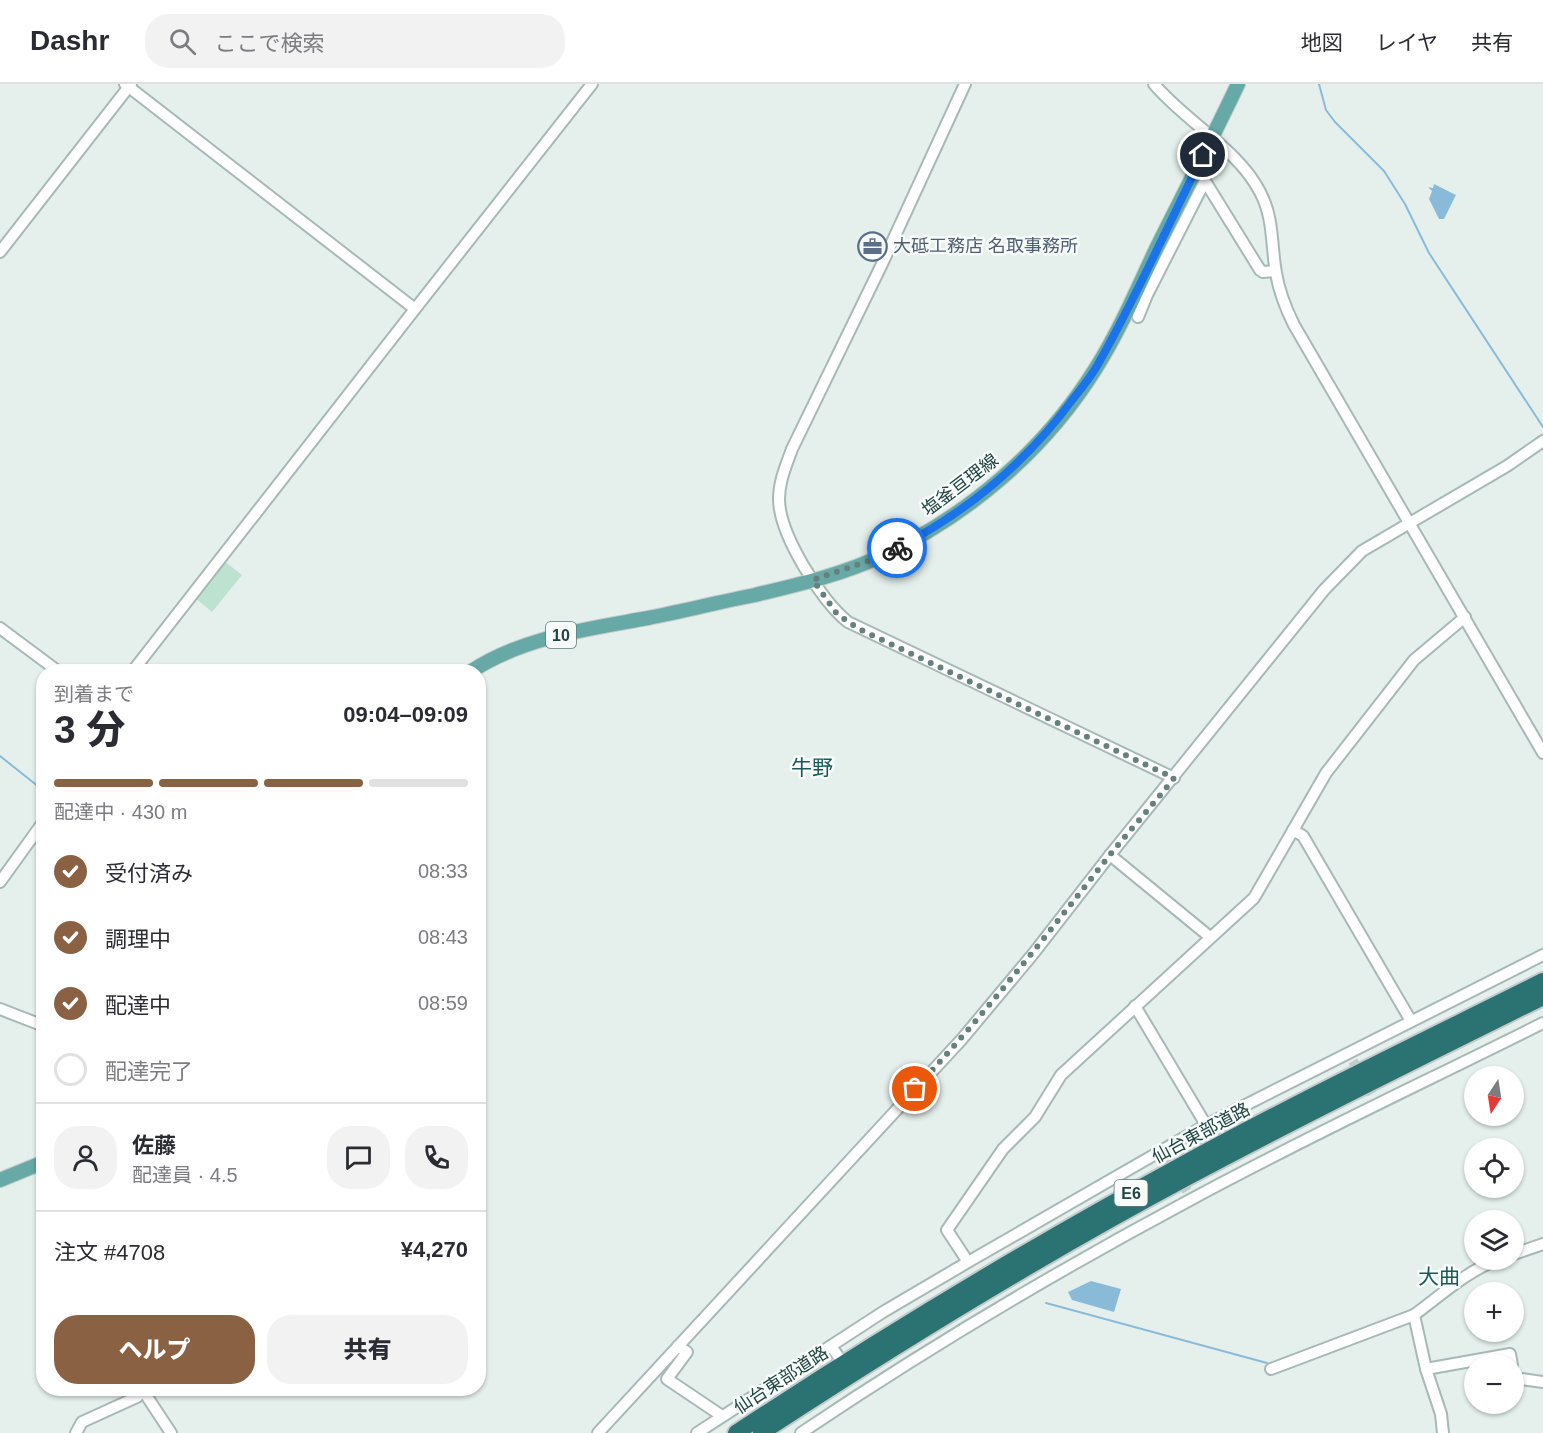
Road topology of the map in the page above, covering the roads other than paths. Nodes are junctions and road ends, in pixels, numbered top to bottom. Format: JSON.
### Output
{"nodes":[{"id":1,"x":592,"y":84,"type":"edge"},
{"id":2,"x":965,"y":84,"type":"edge"},
{"id":3,"x":1154,"y":84,"type":"edge"},
{"id":4,"x":1238,"y":84,"type":"edge"},
{"id":5,"x":128,"y":85,"type":"edge"},
{"id":6,"x":1212,"y":139,"type":"junction"},
{"id":7,"x":0,"y":252,"type":"edge"},
{"id":8,"x":1275,"y":271,"type":"junction"},
{"id":9,"x":415,"y":309,"type":"junction"},
{"id":10,"x":1138,"y":316,"type":"dead end"},
{"id":11,"x":1543,"y":441,"type":"edge"},
{"id":12,"x":1410,"y":523,"type":"junction"},
{"id":13,"x":813,"y":580,"type":"junction"},
{"id":14,"x":1465,"y":617,"type":"junction"},
{"id":15,"x":0,"y":628,"type":"edge"},
{"id":16,"x":48,"y":664,"type":"edge"},
{"id":17,"x":138,"y":664,"type":"edge"},
{"id":18,"x":485,"y":664,"type":"edge"},
{"id":19,"x":1543,"y":753,"type":"edge"},
{"id":20,"x":1174,"y":778,"type":"junction"},
{"id":21,"x":1293,"y":830,"type":"junction"},
{"id":22,"x":36,"y":832,"type":"edge"},
{"id":23,"x":1110,"y":855,"type":"junction"},
{"id":24,"x":0,"y":882,"type":"edge"},
{"id":25,"x":1210,"y":937,"type":"junction"},
{"id":26,"x":1543,"y":955,"type":"edge"},
{"id":27,"x":1543,"y":981,"type":"edge"},
{"id":28,"x":1543,"y":997,"type":"edge"},
{"id":29,"x":1134,"y":1006,"type":"junction"},
{"id":30,"x":0,"y":1009,"type":"edge"},
{"id":31,"x":1411,"y":1021,"type":"junction"},
{"id":32,"x":36,"y":1023,"type":"edge"},
{"id":33,"x":1543,"y":1023,"type":"edge"},
{"id":34,"x":1372,"y":1094,"type":"tunnel mouth"},
{"id":35,"x":1379,"y":1105,"type":"junction"},
{"id":36,"x":1206,"y":1125,"type":"junction"},
{"id":37,"x":36,"y":1165,"type":"edge"},
{"id":38,"x":0,"y":1180,"type":"edge"},
{"id":39,"x":1543,"y":1244,"type":"edge"},
{"id":40,"x":1524,"y":1251,"type":"edge"},
{"id":41,"x":968,"y":1262,"type":"junction"},
{"id":42,"x":1476,"y":1270,"type":"edge"},
{"id":43,"x":1414,"y":1315,"type":"junction"},
{"id":44,"x":678,"y":1346,"type":"junction"},
{"id":45,"x":831,"y":1346,"type":"junction"},
{"id":46,"x":838,"y":1356,"type":"dead end"},
{"id":47,"x":1464,"y":1362,"type":"edge"},
{"id":48,"x":1271,"y":1369,"type":"dead end"},
{"id":49,"x":1426,"y":1369,"type":"junction"},
{"id":50,"x":1524,"y":1379,"type":"edge"},
{"id":51,"x":1543,"y":1382,"type":"edge"},
{"id":52,"x":138,"y":1396,"type":"edge"},
{"id":53,"x":147,"y":1396,"type":"edge"},
{"id":54,"x":722,"y":1416,"type":"junction"},
{"id":55,"x":76,"y":1433,"type":"edge"},
{"id":56,"x":171,"y":1433,"type":"edge"},
{"id":57,"x":598,"y":1433,"type":"edge"},
{"id":58,"x":697,"y":1433,"type":"edge"},
{"id":59,"x":736,"y":1433,"type":"edge"},
{"id":60,"x":761,"y":1433,"type":"edge"},
{"id":61,"x":801,"y":1433,"type":"edge"},
{"id":62,"x":1443,"y":1433,"type":"edge"}],
"edges":[{"from":1,"to":9,"type":"street"},
{"from":2,"to":13,"type":"street"},
{"from":3,"to":6,"type":"street"},
{"from":4,"to":6,"type":"main road","name":"塩釜亘理線","number":"10"},
{"from":5,"to":7,"type":"street"},
{"from":5,"to":9,"type":"street"},
{"from":6,"to":8,"type":"street"},
{"from":6,"to":13,"type":"main road","name":"塩釜亘理線","number":"10"},
{"from":8,"to":10,"type":"street"},
{"from":8,"to":12,"type":"street"},
{"from":9,"to":17,"type":"street"},
{"from":11,"to":12,"type":"street"},
{"from":12,"to":14,"type":"street"},
{"from":12,"to":20,"type":"street"},
{"from":13,"to":18,"type":"main road","name":"塩釜亘理線","number":"10"},
{"from":13,"to":20,"type":"street"},
{"from":14,"to":19,"type":"street"},
{"from":14,"to":21,"type":"street"},
{"from":15,"to":16,"type":"street"},
{"from":20,"to":23,"type":"street"},
{"from":21,"to":25,"type":"street"},
{"from":21,"to":31,"type":"street"},
{"from":22,"to":24,"type":"street"},
{"from":23,"to":25,"type":"street"},
{"from":23,"to":44,"type":"street"},
{"from":25,"to":29,"type":"street"},
{"from":26,"to":31,"type":"street"},
{"from":27,"to":59,"type":"highway","name":"仙台東部道路","number":"E6"},
{"from":28,"to":60,"type":"highway","name":"仙台東部道路","number":"E6"},
{"from":29,"to":36,"type":"street"},
{"from":29,"to":41,"type":"street"},
{"from":30,"to":32,"type":"street"},
{"from":31,"to":36,"type":"street"},
{"from":33,"to":35,"type":"street"},
{"from":34,"to":35,"type":"street"},
{"from":35,"to":61,"type":"street"},
{"from":36,"to":41,"type":"street"},
{"from":37,"to":38,"type":"main road"},
{"from":39,"to":40,"type":"street"},
{"from":41,"to":45,"type":"street"},
{"from":42,"to":43,"type":"street"},
{"from":43,"to":48,"type":"street"},
{"from":43,"to":49,"type":"street"},
{"from":44,"to":54,"type":"street"},
{"from":44,"to":57,"type":"street"},
{"from":45,"to":46,"type":"street"},
{"from":45,"to":54,"type":"street"},
{"from":47,"to":49,"type":"street"},
{"from":49,"to":62,"type":"street"},
{"from":50,"to":51,"type":"street"},
{"from":52,"to":55,"type":"street"},
{"from":53,"to":56,"type":"street"},
{"from":54,"to":58,"type":"street"}]}
